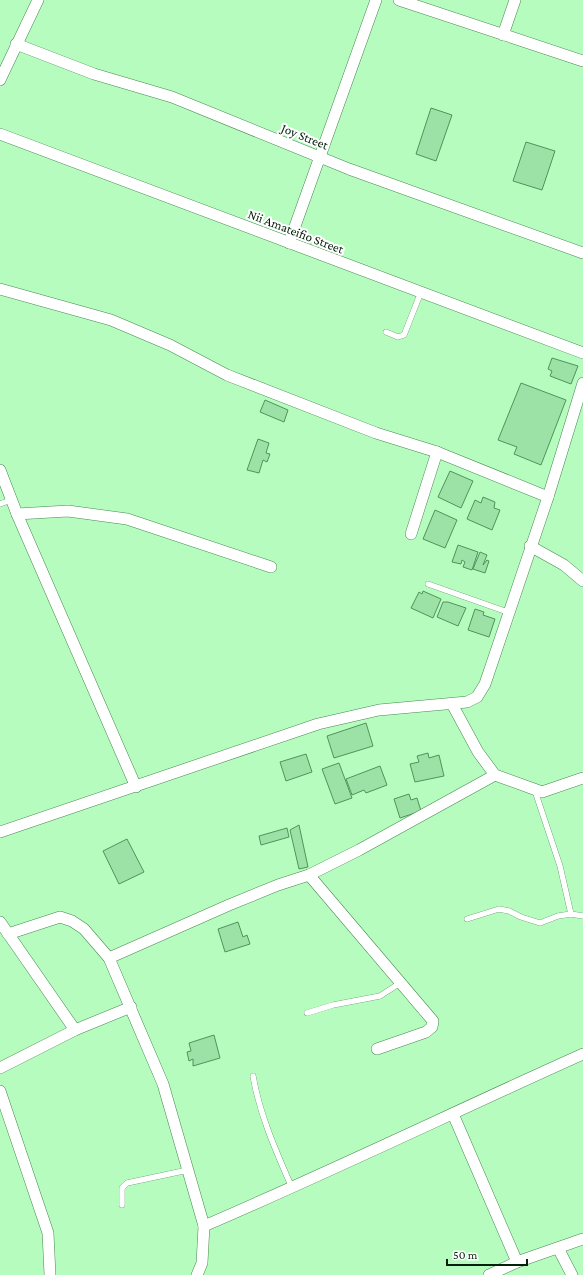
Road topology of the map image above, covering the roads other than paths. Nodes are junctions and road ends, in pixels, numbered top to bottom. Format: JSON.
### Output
{"nodes":[{"id":1,"x":38,"y":0,"type":"edge"},
{"id":2,"x":376,"y":0,"type":"edge"},
{"id":3,"x":398,"y":0,"type":"edge"},
{"id":4,"x":514,"y":0,"type":"edge"},
{"id":5,"x":502,"y":35,"type":"junction"},
{"id":6,"x":16,"y":44,"type":"junction"},
{"id":7,"x":583,"y":61,"type":"edge"},
{"id":8,"x":0,"y":80,"type":"edge"},
{"id":9,"x":0,"y":134,"type":"edge"},
{"id":10,"x":320,"y":157,"type":"junction"},
{"id":11,"x":289,"y":243,"type":"junction"},
{"id":12,"x":583,"y":253,"type":"edge"},
{"id":13,"x":0,"y":289,"type":"edge"},
{"id":14,"x":421,"y":292,"type":"junction"},
{"id":15,"x":386,"y":332,"type":"dead end"},
{"id":16,"x":583,"y":353,"type":"edge"},
{"id":17,"x":583,"y":383,"type":"edge"},
{"id":18,"x":437,"y":452,"type":"junction"},
{"id":19,"x":0,"y":470,"type":"edge"},
{"id":20,"x":548,"y":497,"type":"junction"},
{"id":21,"x":11,"y":500,"type":"junction"},
{"id":22,"x":0,"y":504,"type":"edge"},
{"id":23,"x":17,"y":514,"type":"junction"},
{"id":24,"x":411,"y":534,"type":"dead end"},
{"id":25,"x":530,"y":546,"type":"junction"},
{"id":26,"x":271,"y":567,"type":"dead end"},
{"id":27,"x":583,"y":581,"type":"edge"},
{"id":28,"x":428,"y":584,"type":"dead end"},
{"id":29,"x":510,"y":613,"type":"junction"},
{"id":30,"x":452,"y":704,"type":"junction"},
{"id":31,"x":495,"y":775,"type":"junction"},
{"id":32,"x":583,"y":778,"type":"edge"},
{"id":33,"x":136,"y":787,"type":"junction"},
{"id":34,"x":535,"y":791,"type":"junction"},
{"id":35,"x":0,"y":832,"type":"edge"},
{"id":36,"x":308,"y":874,"type":"junction"},
{"id":37,"x":571,"y":914,"type":"junction"},
{"id":38,"x":583,"y":916,"type":"edge"},
{"id":39,"x":468,"y":919,"type":"dead end"},
{"id":40,"x":0,"y":922,"type":"edge"},
{"id":41,"x":6,"y":935,"type":"junction"},
{"id":42,"x":109,"y":958,"type":"junction"},
{"id":43,"x":400,"y":983,"type":"junction"},
{"id":44,"x":131,"y":1007,"type":"junction"},
{"id":45,"x":307,"y":1014,"type":"dead end"},
{"id":46,"x":75,"y":1030,"type":"junction"},
{"id":47,"x":377,"y":1049,"type":"dead end"},
{"id":48,"x":583,"y":1054,"type":"edge"},
{"id":49,"x":0,"y":1068,"type":"edge"},
{"id":50,"x":253,"y":1076,"type":"dead end"},
{"id":51,"x":0,"y":1091,"type":"edge"},
{"id":52,"x":453,"y":1114,"type":"junction"},
{"id":53,"x":188,"y":1170,"type":"junction"},
{"id":54,"x":293,"y":1188,"type":"junction"},
{"id":55,"x":122,"y":1205,"type":"dead end"},
{"id":56,"x":204,"y":1226,"type":"junction"},
{"id":57,"x":583,"y":1239,"type":"edge"},
{"id":58,"x":558,"y":1248,"type":"junction"},
{"id":59,"x":517,"y":1262,"type":"junction"},
{"id":60,"x":495,"y":1274,"type":"edge"},
{"id":61,"x":50,"y":1275,"type":"edge"},
{"id":62,"x":197,"y":1275,"type":"edge"},
{"id":63,"x":572,"y":1275,"type":"edge"}],
"edges":[{"from":1,"to":6,"type":"street"},
{"from":2,"to":10,"type":"street"},
{"from":3,"to":5,"type":"street"},
{"from":4,"to":5,"type":"street"},
{"from":5,"to":7,"type":"street"},
{"from":6,"to":8,"type":"street"},
{"from":6,"to":10,"type":"street","name":"Joy Street"},
{"from":9,"to":11,"type":"street","name":"Nii Amateifio Street"},
{"from":10,"to":11,"type":"street"},
{"from":10,"to":12,"type":"street","name":"Joy Street"},
{"from":11,"to":14,"type":"street","name":"Nii Amateifio Street"},
{"from":13,"to":18,"type":"street"},
{"from":14,"to":15,"type":"lane"},
{"from":14,"to":16,"type":"street","name":"Nii Amateifio Street"},
{"from":17,"to":20,"type":"street"},
{"from":18,"to":20,"type":"street"},
{"from":18,"to":24,"type":"street"},
{"from":19,"to":21,"type":"street"},
{"from":20,"to":25,"type":"street"},
{"from":21,"to":22,"type":"lane"},
{"from":21,"to":23,"type":"street"},
{"from":23,"to":26,"type":"street"},
{"from":23,"to":33,"type":"street"},
{"from":25,"to":27,"type":"street"},
{"from":25,"to":29,"type":"street"},
{"from":28,"to":29,"type":"lane"},
{"from":29,"to":30,"type":"street"},
{"from":30,"to":31,"type":"street"},
{"from":30,"to":33,"type":"street"},
{"from":31,"to":34,"type":"street"},
{"from":31,"to":36,"type":"street"},
{"from":32,"to":34,"type":"street"},
{"from":33,"to":35,"type":"street"},
{"from":34,"to":37,"type":"lane"},
{"from":36,"to":42,"type":"street"},
{"from":36,"to":43,"type":"street"},
{"from":37,"to":38,"type":"lane"},
{"from":37,"to":39,"type":"lane"},
{"from":40,"to":41,"type":"street"},
{"from":41,"to":42,"type":"street"},
{"from":41,"to":46,"type":"street"},
{"from":42,"to":44,"type":"street"},
{"from":43,"to":45,"type":"lane"},
{"from":43,"to":47,"type":"street"},
{"from":44,"to":46,"type":"street"},
{"from":44,"to":53,"type":"street"},
{"from":46,"to":49,"type":"street"},
{"from":48,"to":52,"type":"street"},
{"from":50,"to":54,"type":"lane"},
{"from":51,"to":61,"type":"street"},
{"from":52,"to":54,"type":"street"},
{"from":52,"to":59,"type":"street"},
{"from":53,"to":55,"type":"lane"},
{"from":53,"to":56,"type":"street"},
{"from":54,"to":56,"type":"street"},
{"from":56,"to":62,"type":"street"},
{"from":57,"to":58,"type":"street"},
{"from":58,"to":59,"type":"street"},
{"from":58,"to":63,"type":"street"},
{"from":59,"to":60,"type":"street"}]}
